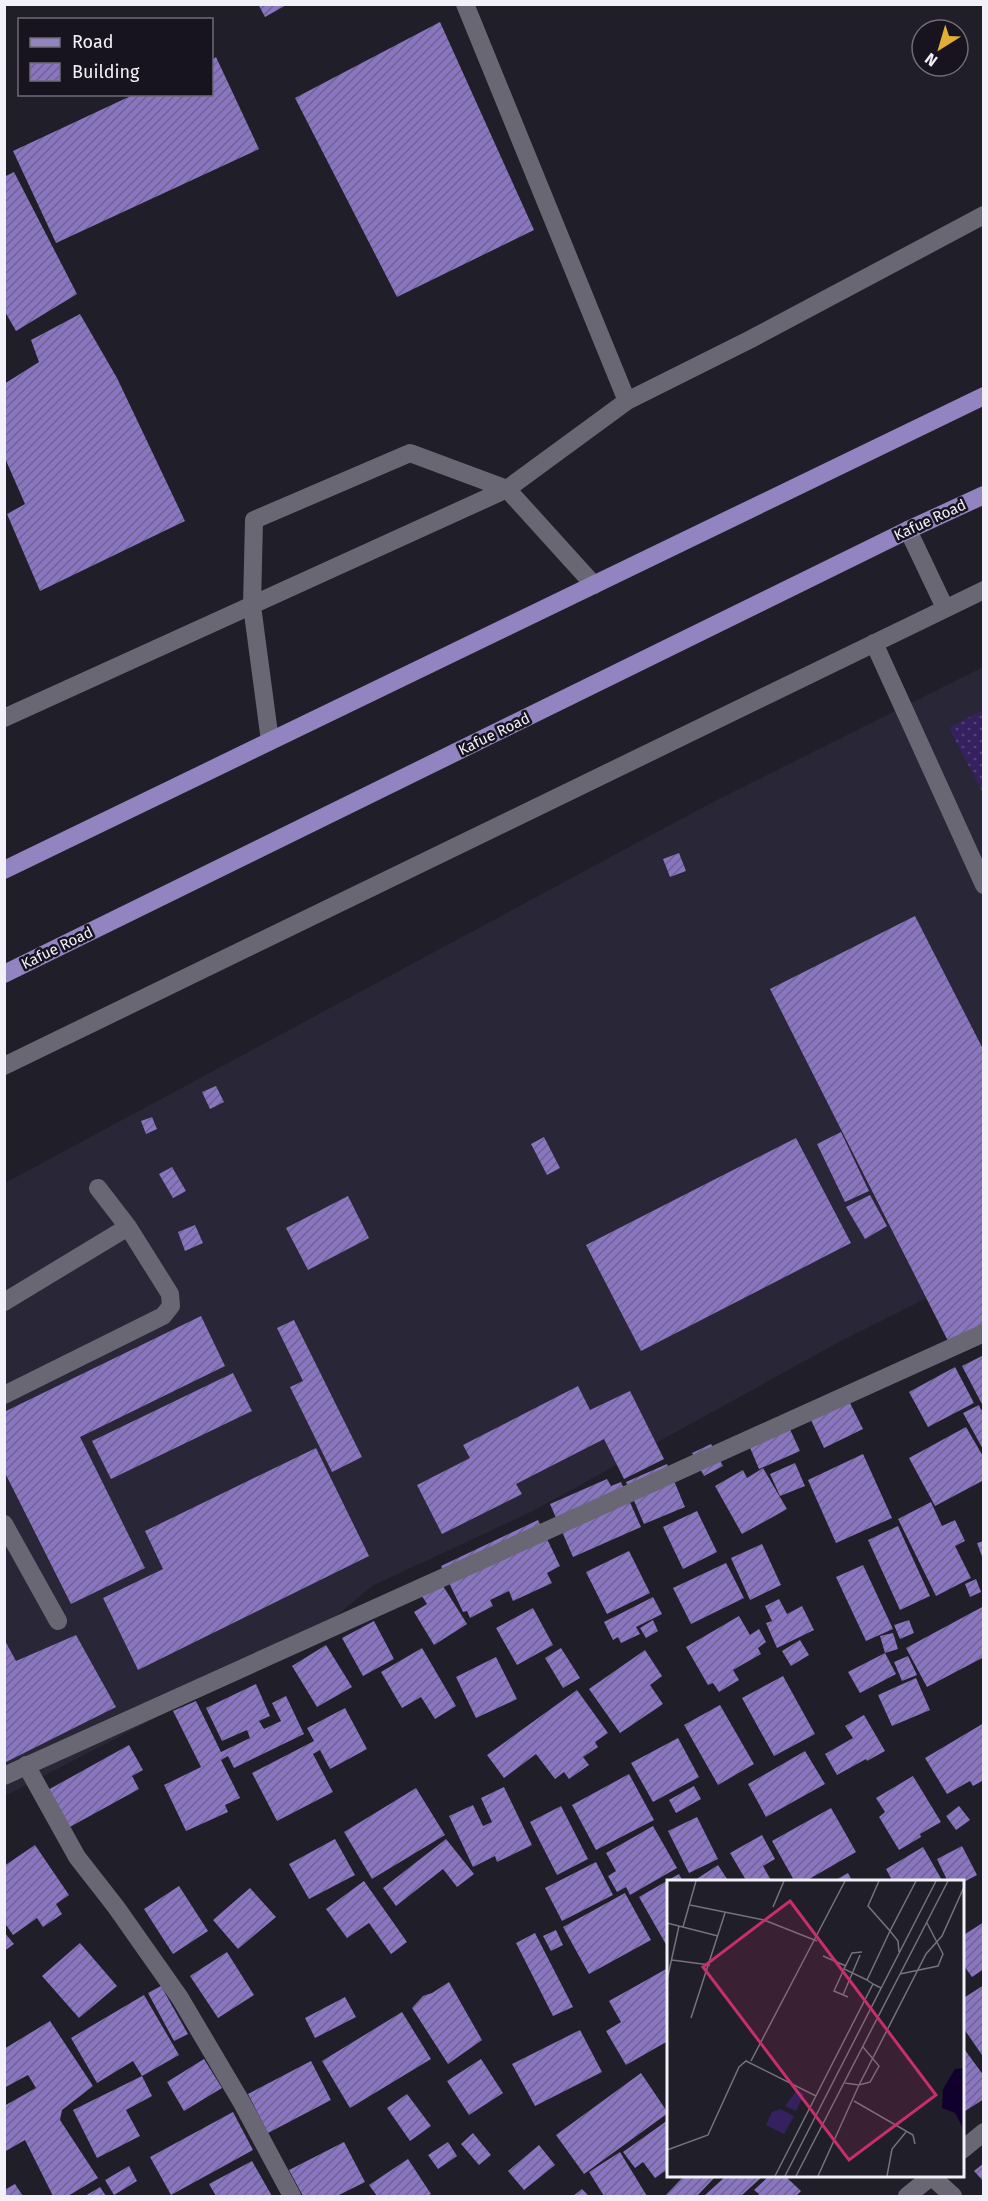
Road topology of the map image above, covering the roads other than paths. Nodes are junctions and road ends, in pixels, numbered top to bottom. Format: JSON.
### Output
{"nodes":[{"id":1,"x":465,"y":4,"type":"edge"},
{"id":2,"x":984,"y":215,"type":"edge"},
{"id":3,"x":984,"y":396,"type":"edge"},
{"id":4,"x":627,"y":401,"type":"junction"},
{"id":5,"x":507,"y":489,"type":"junction"},
{"id":6,"x":984,"y":495,"type":"edge"},
{"id":7,"x":908,"y":530,"type":"junction"},
{"id":8,"x":594,"y":585,"type":"junction"},
{"id":9,"x":984,"y":590,"type":"edge"},
{"id":10,"x":252,"y":606,"type":"junction"},
{"id":11,"x":945,"y":608,"type":"junction"},
{"id":12,"x":874,"y":643,"type":"junction"},
{"id":13,"x":4,"y":718,"type":"edge"},
{"id":14,"x":270,"y":741,"type":"junction"},
{"id":15,"x":4,"y":870,"type":"edge"},
{"id":16,"x":984,"y":885,"type":"edge"},
{"id":17,"x":4,"y":974,"type":"edge"},
{"id":18,"x":4,"y":1066,"type":"edge"},
{"id":19,"x":98,"y":1188,"type":"dead end"},
{"id":20,"x":128,"y":1227,"type":"junction"},
{"id":21,"x":4,"y":1302,"type":"edge"},
{"id":22,"x":984,"y":1333,"type":"edge"},
{"id":23,"x":4,"y":1395,"type":"edge"},
{"id":24,"x":4,"y":1524,"type":"edge"},
{"id":25,"x":58,"y":1621,"type":"dead end"},
{"id":26,"x":26,"y":1765,"type":"junction"},
{"id":27,"x":4,"y":1776,"type":"edge"},
{"id":28,"x":984,"y":2132,"type":"edge"},
{"id":29,"x":964,"y":2149,"type":"edge"},
{"id":30,"x":931,"y":2177,"type":"edge"},
{"id":31,"x":933,"y":2177,"type":"edge"},
{"id":32,"x":292,"y":2196,"type":"edge"},
{"id":33,"x":907,"y":2196,"type":"edge"},
{"id":34,"x":953,"y":2196,"type":"edge"}],
"edges":[{"from":1,"to":4,"type":"street"},
{"from":2,"to":4,"type":"street"},
{"from":3,"to":8,"type":"main road"},
{"from":4,"to":5,"type":"street"},
{"from":5,"to":8,"type":"street"},
{"from":5,"to":10,"type":"street"},
{"from":5,"to":10,"type":"street"},
{"from":6,"to":7,"type":"main road","name":"Kafue Road"},
{"from":7,"to":11,"type":"street"},
{"from":7,"to":17,"type":"main road","name":"Kafue Road"},
{"from":8,"to":14,"type":"main road"},
{"from":9,"to":11,"type":"street"},
{"from":10,"to":13,"type":"street"},
{"from":10,"to":14,"type":"street"},
{"from":11,"to":12,"type":"street"},
{"from":12,"to":16,"type":"street"},
{"from":12,"to":18,"type":"street"},
{"from":14,"to":15,"type":"main road"},
{"from":19,"to":20,"type":"street"},
{"from":20,"to":21,"type":"street"},
{"from":20,"to":23,"type":"street"},
{"from":22,"to":26,"type":"street"},
{"from":24,"to":25,"type":"street"},
{"from":26,"to":27,"type":"street"},
{"from":26,"to":32,"type":"street"},
{"from":28,"to":29,"type":"street"},
{"from":30,"to":33,"type":"street"},
{"from":31,"to":34,"type":"street"}]}
